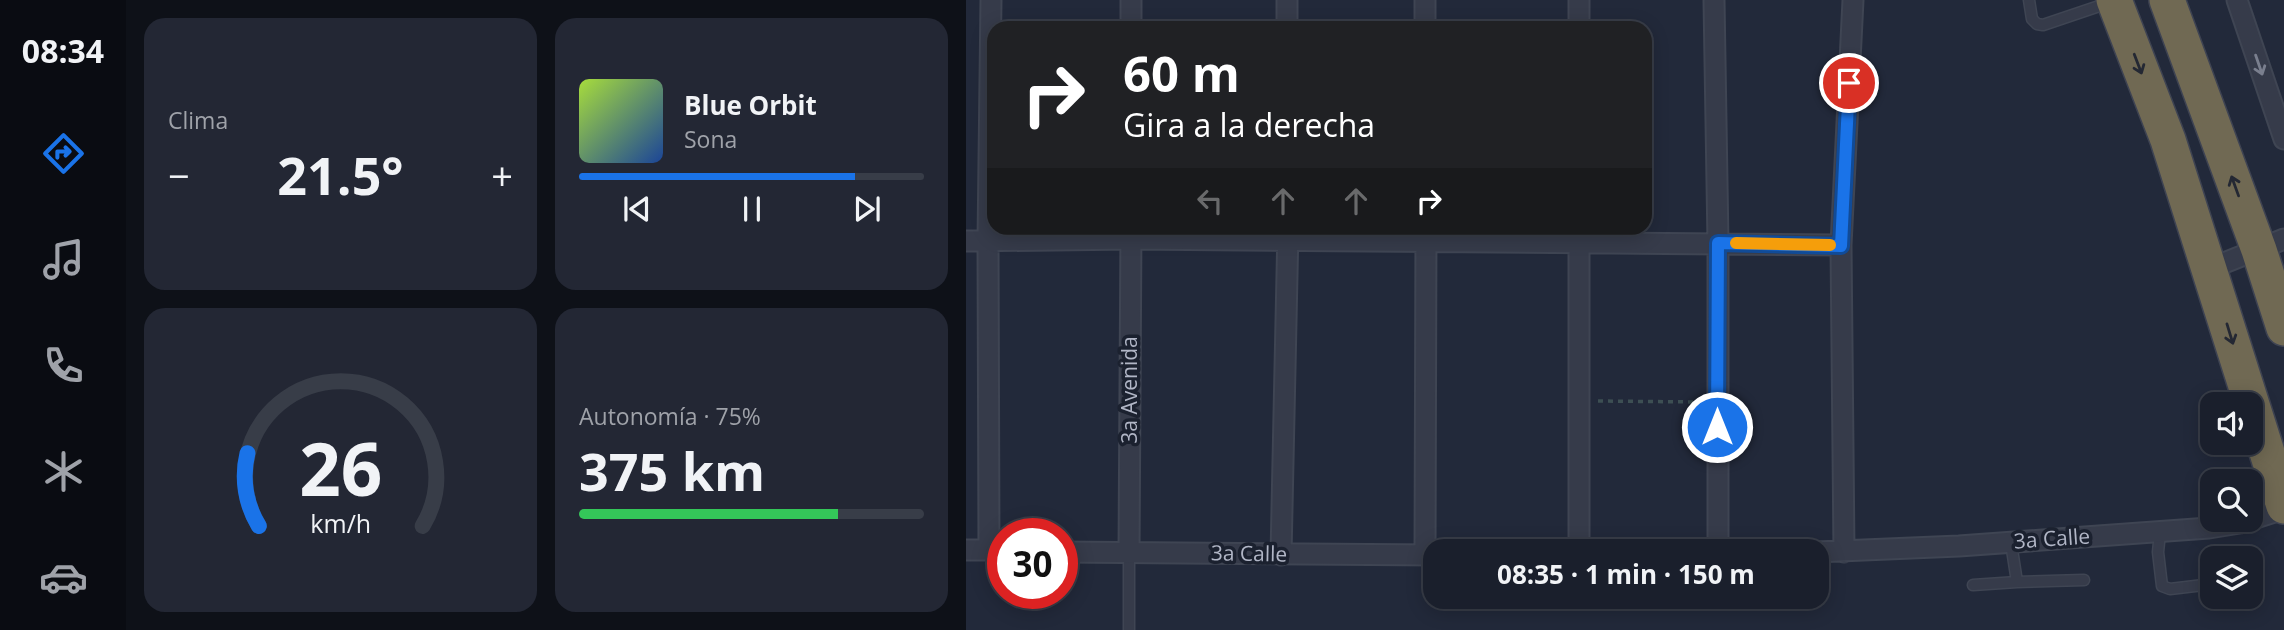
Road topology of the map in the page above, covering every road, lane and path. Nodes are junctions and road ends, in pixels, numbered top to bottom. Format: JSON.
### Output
{"nodes":[{"id":1,"x":991,"y":0,"type":"edge"},
{"id":2,"x":1132,"y":0,"type":"edge"},
{"id":3,"x":1287,"y":0,"type":"edge"},
{"id":4,"x":1425,"y":0,"type":"edge"},
{"id":5,"x":1579,"y":0,"type":"edge"},
{"id":6,"x":1714,"y":0,"type":"edge"},
{"id":7,"x":1853,"y":0,"type":"edge"},
{"id":8,"x":2029,"y":0,"type":"edge"},
{"id":9,"x":2167,"y":0,"type":"edge"},
{"id":10,"x":2114,"y":1,"type":"edge"},
{"id":11,"x":2240,"y":1,"type":"edge"},
{"id":12,"x":991,"y":21,"type":"edge"},
{"id":13,"x":1131,"y":21,"type":"edge"},
{"id":14,"x":1287,"y":21,"type":"edge"},
{"id":15,"x":1425,"y":21,"type":"edge"},
{"id":16,"x":1579,"y":21,"type":"edge"},
{"id":17,"x":2280,"y":115,"type":"edge"},
{"id":18,"x":2284,"y":139,"type":"edge"},
{"id":19,"x":988,"y":235,"type":"edge"},
{"id":20,"x":1095,"y":235,"type":"edge"},
{"id":21,"x":1131,"y":235,"type":"edge"},
{"id":22,"x":1288,"y":235,"type":"edge"},
{"id":23,"x":1426,"y":235,"type":"edge"},
{"id":24,"x":1579,"y":235,"type":"edge"},
{"id":25,"x":966,"y":241,"type":"edge"},
{"id":26,"x":988,"y":241,"type":"junction"},
{"id":27,"x":1718,"y":243,"type":"junction"},
{"id":28,"x":2271,"y":245,"type":"edge"},
{"id":29,"x":1841,"y":246,"type":"junction"},
{"id":30,"x":2210,"y":268,"type":"junction"},
{"id":31,"x":2284,"y":328,"type":"edge"},
{"id":32,"x":1579,"y":401,"type":"junction"},
{"id":33,"x":1717,"y":403,"type":"junction"},
{"id":34,"x":2284,"y":507,"type":"edge"},
{"id":35,"x":995,"y":518,"type":"edge"},
{"id":36,"x":2160,"y":533,"type":"junction"},
{"id":37,"x":1430,"y":539,"type":"edge"},
{"id":38,"x":1579,"y":539,"type":"edge"},
{"id":39,"x":1718,"y":539,"type":"edge"},
{"id":40,"x":2011,"y":543,"type":"junction"},
{"id":41,"x":966,"y":550,"type":"edge"},
{"id":42,"x":987,"y":550,"type":"edge"},
{"id":43,"x":1078,"y":552,"type":"edge"},
{"id":44,"x":1829,"y":552,"type":"edge"},
{"id":45,"x":1844,"y":552,"type":"junction"},
{"id":46,"x":1129,"y":553,"type":"junction"},
{"id":47,"x":1281,"y":555,"type":"junction"},
{"id":48,"x":1423,"y":555,"type":"edge"},
{"id":49,"x":2084,"y":580,"type":"dead end"},
{"id":50,"x":2017,"y":582,"type":"junction"},
{"id":51,"x":1973,"y":585,"type":"dead end"},
{"id":52,"x":2200,"y":585,"type":"edge"},
{"id":53,"x":1129,"y":630,"type":"edge"}],
"edges":[{"from":1,"to":12,"type":"street"},
{"from":2,"to":13,"type":"street"},
{"from":3,"to":14,"type":"street"},
{"from":4,"to":15,"type":"street"},
{"from":5,"to":16,"type":"street"},
{"from":6,"to":27,"type":"street"},
{"from":7,"to":29,"type":"street"},
{"from":8,"to":10,"type":"lane"},
{"from":28,"to":9,"type":"highway","one_way":true},
{"from":10,"to":30,"type":"highway","one_way":true},
{"from":11,"to":17,"type":"street","one_way":true},
{"from":17,"to":18,"type":"street"},
{"from":19,"to":26,"type":"street"},
{"from":20,"to":26,"type":"street"},
{"from":21,"to":46,"type":"street","name":"3a Avenida"},
{"from":22,"to":23,"type":"street"},
{"from":22,"to":47,"type":"street"},
{"from":23,"to":24,"type":"street"},
{"from":23,"to":37,"type":"street"},
{"from":24,"to":27,"type":"street"},
{"from":24,"to":32,"type":"street"},
{"from":25,"to":26,"type":"street"},
{"from":26,"to":35,"type":"street"},
{"from":27,"to":29,"type":"street"},
{"from":27,"to":33,"type":"street"},
{"from":28,"to":30,"type":"street"},
{"from":28,"to":31,"type":"highway"},
{"from":29,"to":45,"type":"street"},
{"from":30,"to":34,"type":"highway","one_way":true},
{"from":32,"to":33,"type":"path"},
{"from":32,"to":38,"type":"street"},
{"from":33,"to":39,"type":"street"},
{"from":34,"to":36,"type":"street","name":"3a Calle"},
{"from":36,"to":40,"type":"street","name":"3a Calle"},
{"from":36,"to":52,"type":"lane"},
{"from":40,"to":45,"type":"street","name":"3a Calle"},
{"from":40,"to":50,"type":"lane"},
{"from":41,"to":42,"type":"street"},
{"from":43,"to":46,"type":"street","name":"3a Calle"},
{"from":44,"to":45,"type":"street","name":"3a Calle"},
{"from":46,"to":47,"type":"street","name":"3a Calle"},
{"from":46,"to":53,"type":"lane"},
{"from":47,"to":48,"type":"street","name":"3a Calle"},
{"from":49,"to":50,"type":"lane"},
{"from":50,"to":51,"type":"lane"}]}
